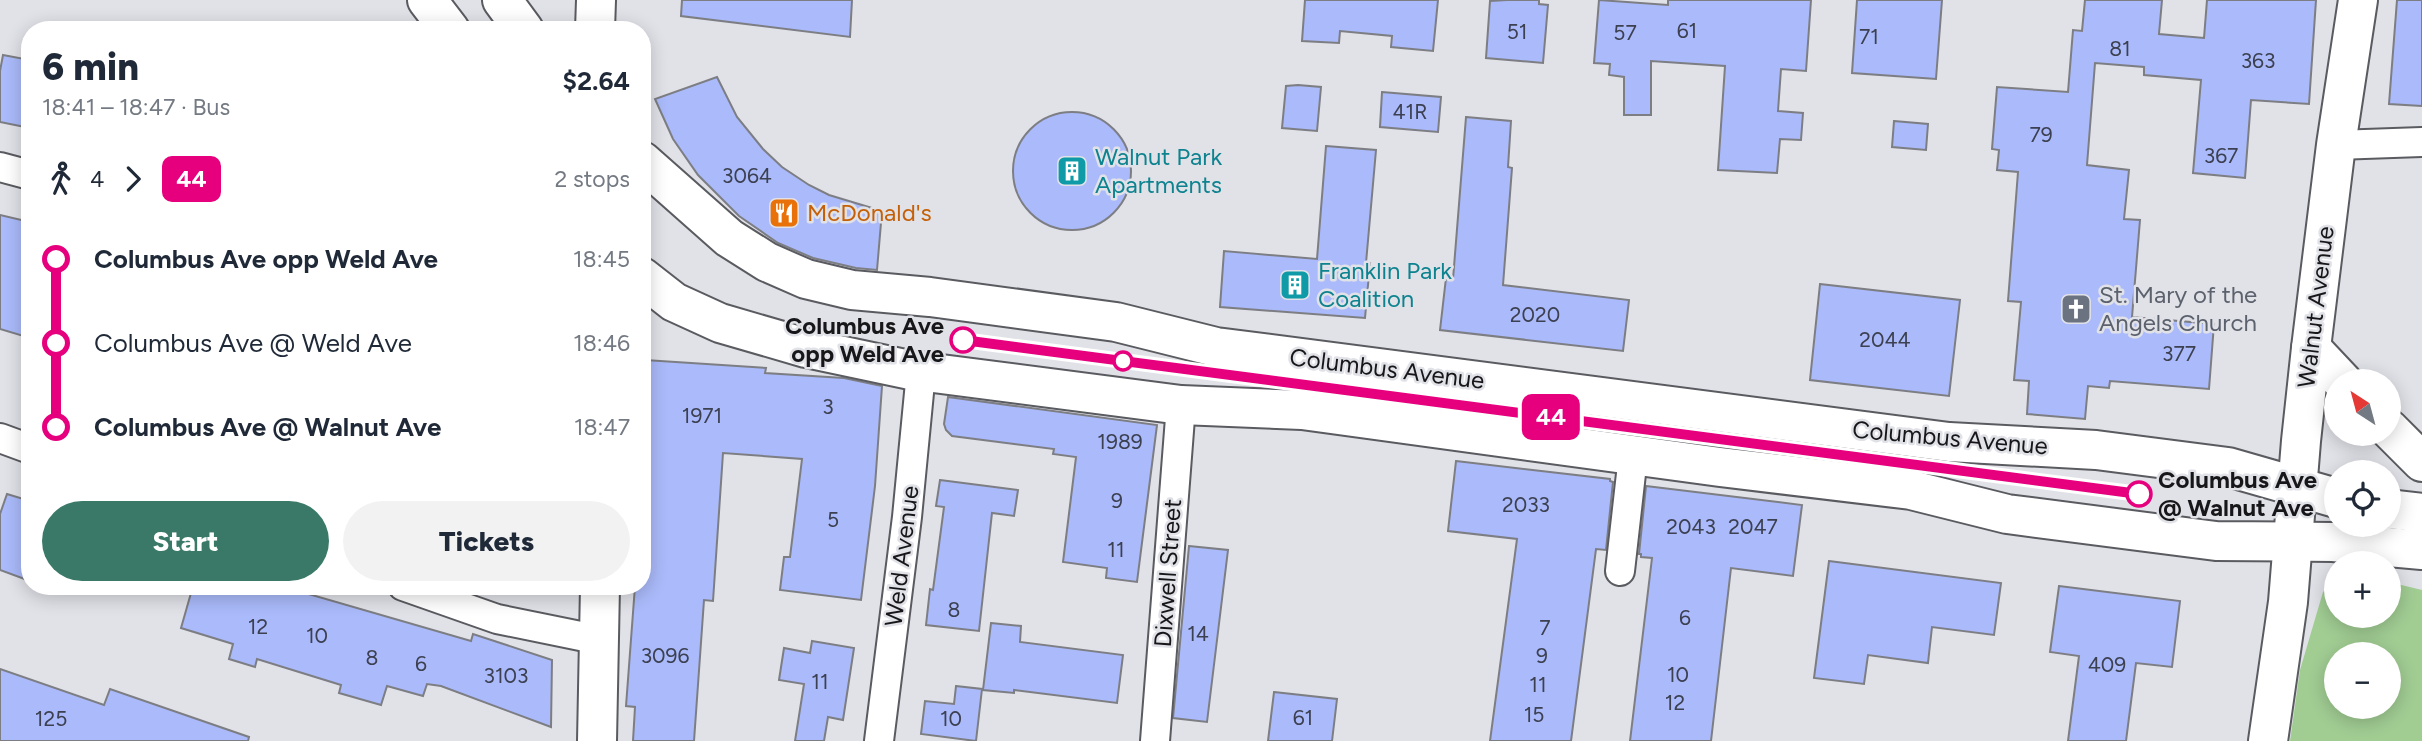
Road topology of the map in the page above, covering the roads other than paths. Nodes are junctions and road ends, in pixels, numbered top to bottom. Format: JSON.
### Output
{"nodes":[{"id":1,"x":427,"y":0,"type":"edge"},
{"id":2,"x":502,"y":0,"type":"edge"},
{"id":3,"x":596,"y":0,"type":"edge"},
{"id":4,"x":2358,"y":0,"type":"edge"},
{"id":5,"x":443,"y":21,"type":"edge"},
{"id":6,"x":517,"y":21,"type":"edge"},
{"id":7,"x":596,"y":21,"type":"edge"},
{"id":8,"x":2422,"y":142,"type":"edge"},
{"id":9,"x":2336,"y":145,"type":"junction"},
{"id":10,"x":0,"y":167,"type":"edge"},
{"id":11,"x":651,"y":169,"type":"edge"},
{"id":12,"x":21,"y":173,"type":"edge"},
{"id":13,"x":651,"y":285,"type":"edge"},
{"id":14,"x":2311,"y":348,"type":"junction"},
{"id":15,"x":2331,"y":369,"type":"edge"},
{"id":16,"x":921,"y":372,"type":"junction"},
{"id":17,"x":1181,"y":405,"type":"junction"},
{"id":18,"x":0,"y":438,"type":"edge"},
{"id":19,"x":2401,"y":441,"type":"edge"},
{"id":20,"x":21,"y":446,"type":"edge"},
{"id":21,"x":1633,"y":456,"type":"junction"},
{"id":22,"x":2422,"y":462,"type":"edge"},
{"id":23,"x":2297,"y":486,"type":"junction"},
{"id":24,"x":2324,"y":494,"type":"edge"},
{"id":25,"x":2401,"y":510,"type":"edge"},
{"id":26,"x":2422,"y":513,"type":"edge"},
{"id":27,"x":2293,"y":541,"type":"junction"},
{"id":28,"x":2422,"y":551,"type":"edge"},
{"id":29,"x":1620,"y":571,"type":"dead end"},
{"id":30,"x":428,"y":595,"type":"edge"},
{"id":31,"x":600,"y":595,"type":"edge"},
{"id":32,"x":600,"y":640,"type":"junction"},
{"id":33,"x":597,"y":741,"type":"edge"},
{"id":34,"x":879,"y":741,"type":"edge"},
{"id":35,"x":1155,"y":741,"type":"edge"},
{"id":36,"x":2268,"y":741,"type":"edge"}],
"edges":[{"from":1,"to":5,"type":"main road"},
{"from":2,"to":6,"type":"main road"},
{"from":3,"to":7,"type":"main road"},
{"from":4,"to":9,"type":"main road","name":"Walnut Avenue"},
{"from":8,"to":9,"type":"street"},
{"from":9,"to":14,"type":"main road","name":"Walnut Avenue"},
{"from":10,"to":12,"type":"street"},
{"from":11,"to":23,"type":"main road","name":"Columbus Avenue"},
{"from":13,"to":16,"type":"main road","name":"Columbus Avenue"},
{"from":14,"to":15,"type":"main road"},
{"from":14,"to":23,"type":"main road","name":"Walnut Avenue"},
{"from":16,"to":17,"type":"main road","name":"Columbus Avenue"},
{"from":16,"to":34,"type":"street","name":"Weld Avenue"},
{"from":17,"to":21,"type":"main road","name":"Columbus Avenue"},
{"from":17,"to":35,"type":"street","name":"Dixwell Street"},
{"from":18,"to":20,"type":"street"},
{"from":19,"to":22,"type":"main road"},
{"from":21,"to":27,"type":"main road","name":"Columbus Avenue"},
{"from":21,"to":29,"type":"street"},
{"from":23,"to":24,"type":"main road","name":"Columbus Avenue"},
{"from":23,"to":27,"type":"main road","name":"Walnut Avenue"},
{"from":25,"to":26,"type":"main road"},
{"from":27,"to":28,"type":"main road","name":"Columbus Avenue"},
{"from":27,"to":36,"type":"main road","name":"Walnut Avenue"},
{"from":30,"to":32,"type":"street"},
{"from":31,"to":32,"type":"main road"},
{"from":32,"to":33,"type":"main road"}]}
